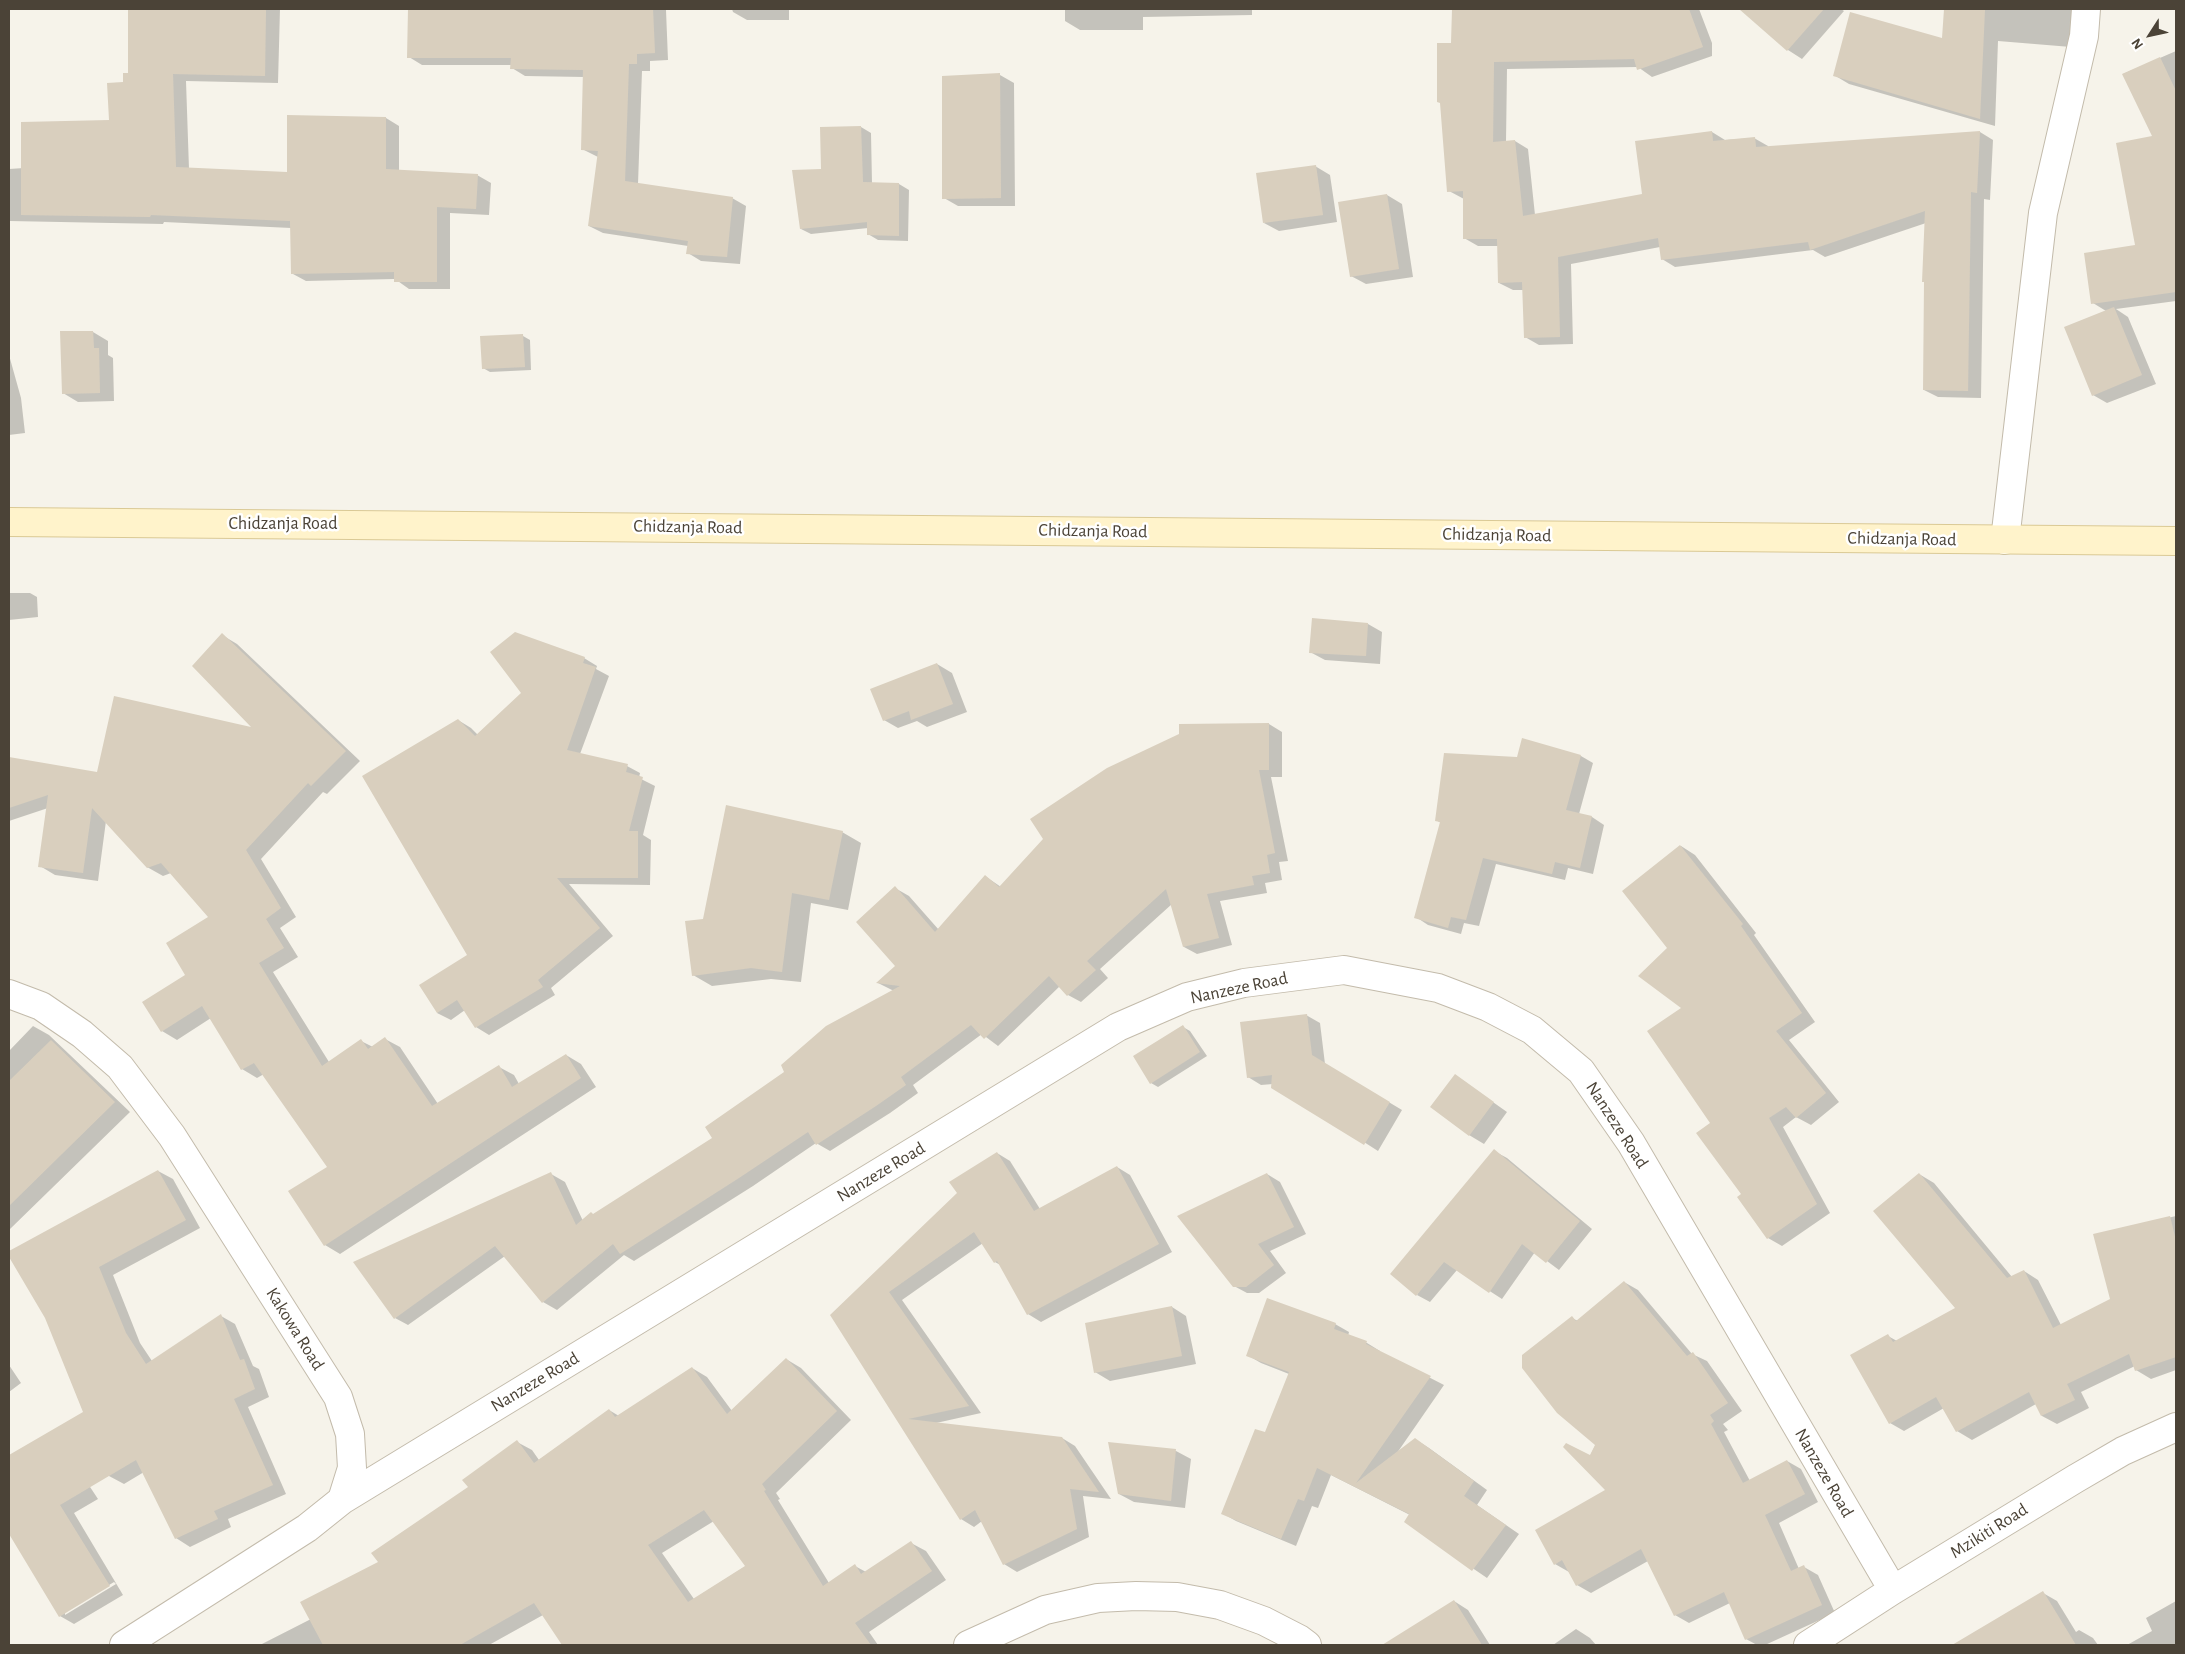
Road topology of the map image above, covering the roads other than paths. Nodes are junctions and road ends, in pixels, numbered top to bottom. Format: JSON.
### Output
{"nodes":[{"id":1,"x":2086,"y":9,"type":"edge"},
{"id":2,"x":9,"y":522,"type":"edge"},
{"id":3,"x":2005,"y":540,"type":"junction"},
{"id":4,"x":2176,"y":541,"type":"edge"},
{"id":5,"x":9,"y":994,"type":"edge"},
{"id":6,"x":2176,"y":1427,"type":"edge"},
{"id":7,"x":342,"y":1500,"type":"junction"},
{"id":8,"x":1892,"y":1590,"type":"junction"},
{"id":9,"x":124,"y":1645,"type":"edge"},
{"id":10,"x":968,"y":1645,"type":"edge"},
{"id":11,"x":1307,"y":1645,"type":"edge"},
{"id":12,"x":1808,"y":1645,"type":"edge"}],
"edges":[{"from":1,"to":3,"type":"street"},
{"from":2,"to":3,"type":"street","name":"Chidzanja Road"},
{"from":3,"to":4,"type":"street","name":"Chidzanja Road"},
{"from":5,"to":7,"type":"street","name":"Kakowa Road"},
{"from":6,"to":8,"type":"street","name":"Mzikiti Road"},
{"from":7,"to":8,"type":"street","name":"Nanzeze Road"},
{"from":7,"to":9,"type":"street"},
{"from":8,"to":12,"type":"street","name":"Mzikiti Road"},
{"from":10,"to":11,"type":"street"}]}
